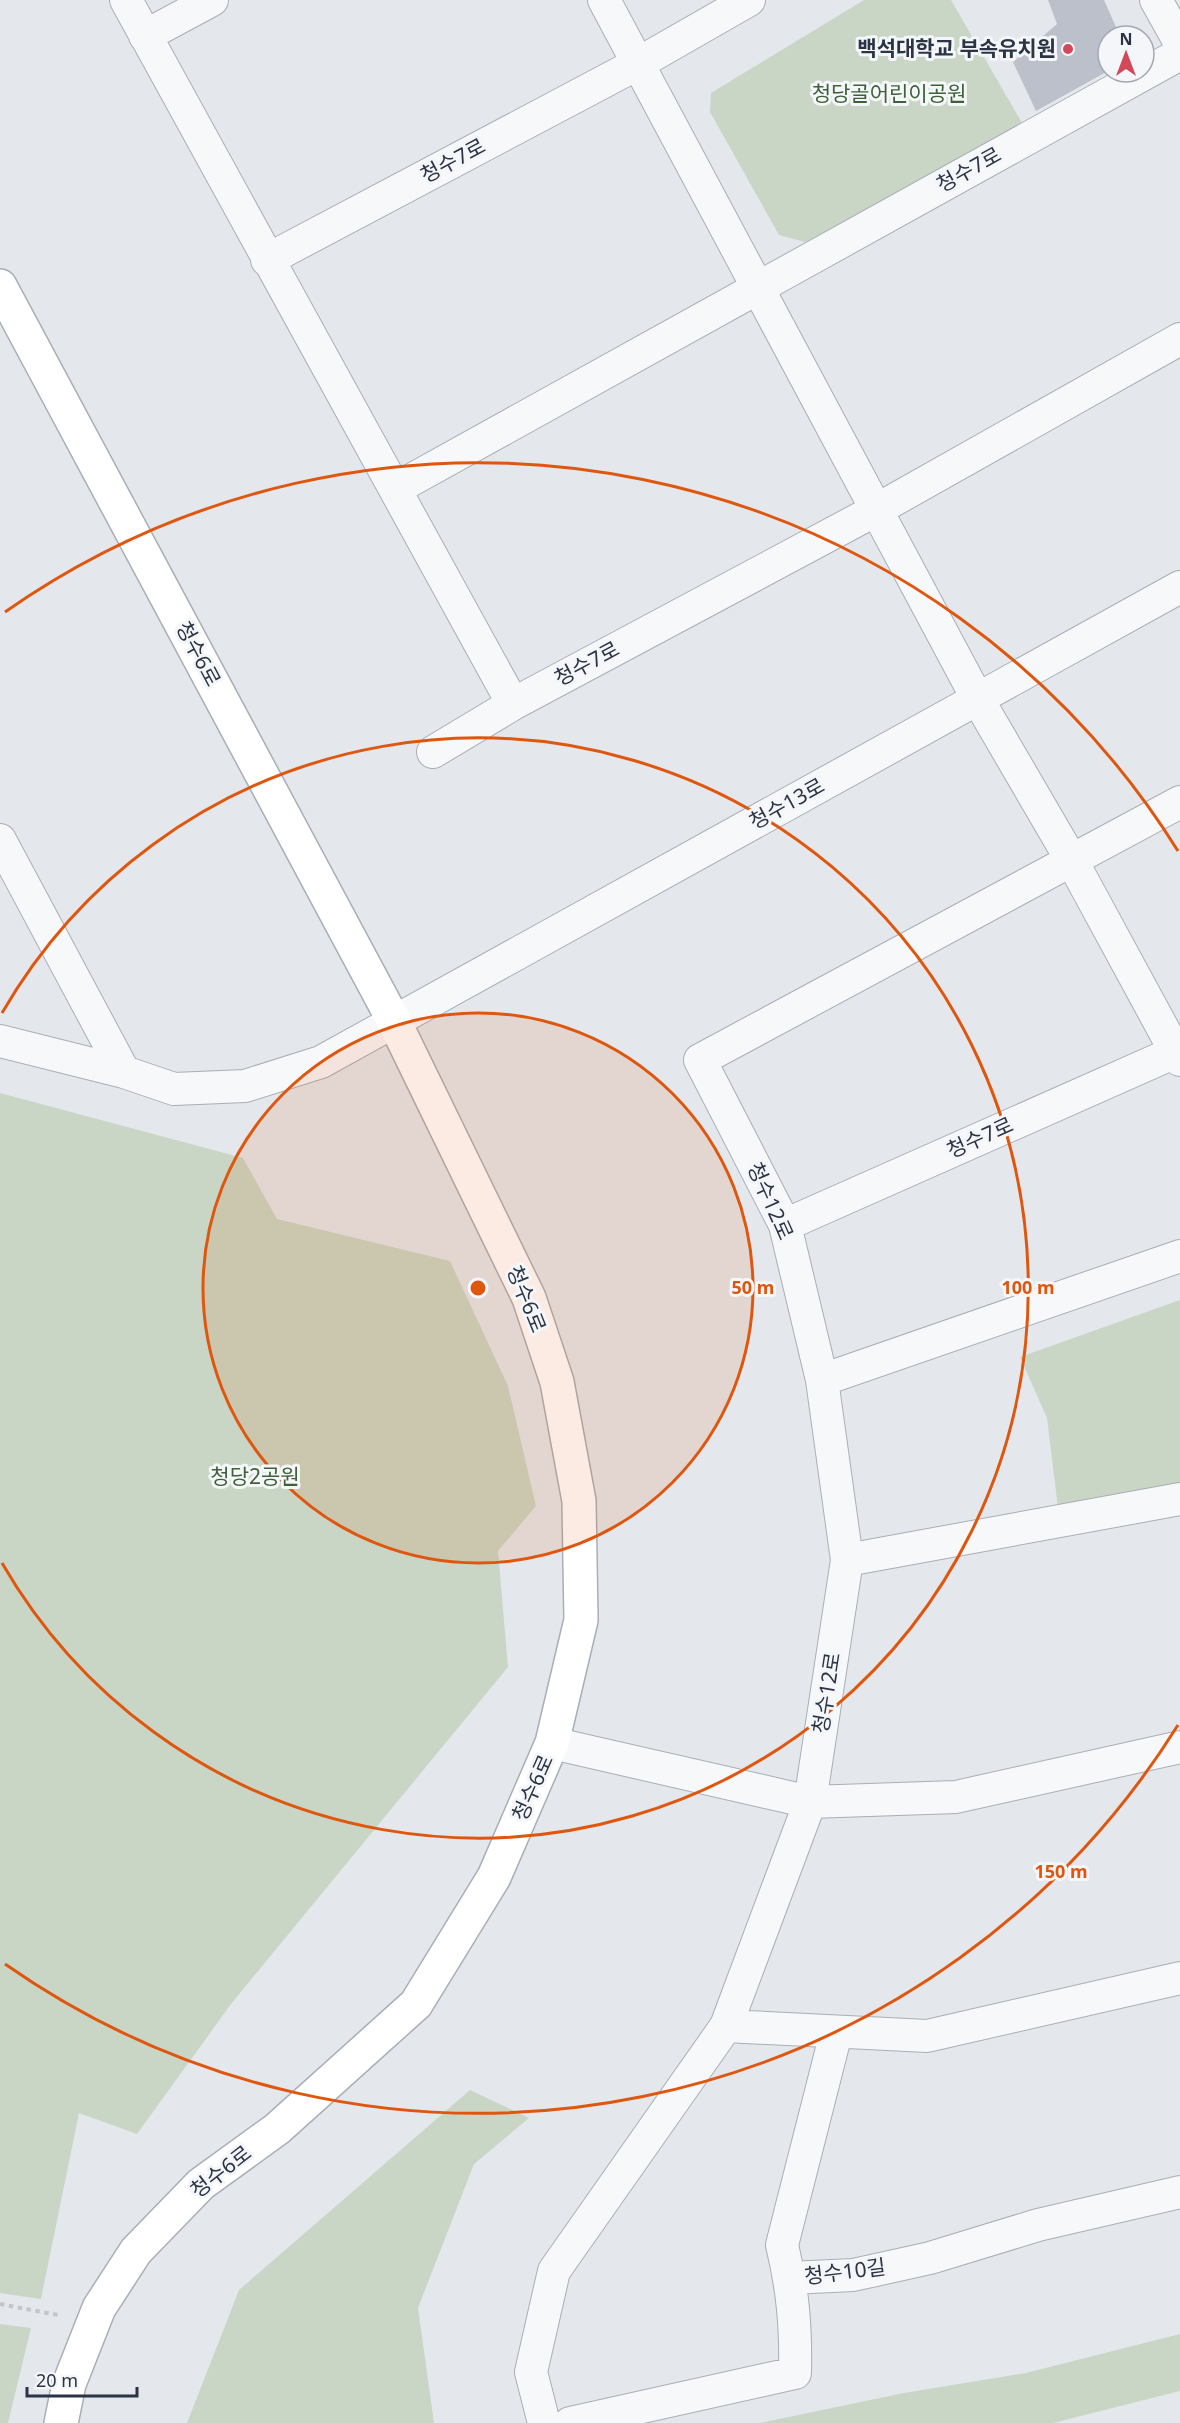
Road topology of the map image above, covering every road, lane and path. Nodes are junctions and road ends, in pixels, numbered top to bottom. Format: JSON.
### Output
{"nodes":[{"id":1,"x":126,"y":0,"type":"edge"},
{"id":2,"x":212,"y":0,"type":"edge"},
{"id":3,"x":604,"y":0,"type":"edge"},
{"id":4,"x":749,"y":0,"type":"edge"},
{"id":5,"x":1156,"y":0,"type":"edge"},
{"id":6,"x":145,"y":36,"type":"junction"},
{"id":7,"x":1180,"y":43,"type":"edge"},
{"id":8,"x":1180,"y":54,"type":"edge"},
{"id":9,"x":639,"y":63,"type":"junction"},
{"id":10,"x":267,"y":260,"type":"junction"},
{"id":11,"x":0,"y":286,"type":"edge"},
{"id":12,"x":758,"y":287,"type":"junction"},
{"id":13,"x":1180,"y":339,"type":"edge"},
{"id":14,"x":394,"y":489,"type":"junction"},
{"id":15,"x":878,"y":509,"type":"junction"},
{"id":16,"x":1180,"y":587,"type":"edge"},
{"id":17,"x":977,"y":698,"type":"junction"},
{"id":18,"x":513,"y":704,"type":"junction"},
{"id":19,"x":433,"y":752,"type":"dead end"},
{"id":20,"x":1180,"y":802,"type":"edge"},
{"id":21,"x":0,"y":840,"type":"edge"},
{"id":22,"x":1072,"y":861,"type":"junction"},
{"id":23,"x":396,"y":1023,"type":"junction"},
{"id":24,"x":0,"y":1041,"type":"edge"},
{"id":25,"x":1179,"y":1054,"type":"edge"},
{"id":26,"x":124,"y":1072,"type":"junction"},
{"id":27,"x":785,"y":1225,"type":"junction"},
{"id":28,"x":1180,"y":1257,"type":"edge"},
{"id":29,"x":822,"y":1380,"type":"junction"},
{"id":30,"x":1180,"y":1499,"type":"edge"},
{"id":31,"x":847,"y":1560,"type":"junction"},
{"id":32,"x":552,"y":1743,"type":"junction"},
{"id":33,"x":1180,"y":1747,"type":"edge"},
{"id":34,"x":810,"y":1802,"type":"junction"},
{"id":35,"x":1180,"y":1978,"type":"edge"},
{"id":36,"x":726,"y":2026,"type":"junction"},
{"id":37,"x":836,"y":2033,"type":"junction"},
{"id":38,"x":1180,"y":2192,"type":"edge"},
{"id":39,"x":790,"y":2278,"type":"junction"},
{"id":40,"x":0,"y":2304,"type":"edge"},
{"id":41,"x":64,"y":2316,"type":"dead end"},
{"id":42,"x":61,"y":2423,"type":"edge"},
{"id":43,"x":544,"y":2423,"type":"edge"},
{"id":44,"x":570,"y":2423,"type":"edge"}],
"edges":[{"from":1,"to":6,"type":"street"},
{"from":2,"to":6,"type":"street"},
{"from":3,"to":9,"type":"street","name":"청수7로"},
{"from":4,"to":9,"type":"street","name":"청수7로"},
{"from":5,"to":7,"type":"street"},
{"from":6,"to":10,"type":"street"},
{"from":8,"to":12,"type":"street","name":"청수7로"},
{"from":9,"to":10,"type":"street","name":"청수7로"},
{"from":9,"to":12,"type":"street","name":"청수7로"},
{"from":10,"to":14,"type":"street"},
{"from":11,"to":23,"type":"street","name":"청수6로"},
{"from":12,"to":14,"type":"street","name":"청수7로"},
{"from":12,"to":15,"type":"street","name":"청수7로"},
{"from":13,"to":15,"type":"street","name":"청수7로"},
{"from":14,"to":18,"type":"street"},
{"from":15,"to":17,"type":"street","name":"청수7로"},
{"from":15,"to":18,"type":"street","name":"청수7로"},
{"from":16,"to":17,"type":"street","name":"청수13로"},
{"from":17,"to":22,"type":"street","name":"청수7로"},
{"from":17,"to":23,"type":"street","name":"청수13로"},
{"from":18,"to":19,"type":"street","name":"청수7로"},
{"from":20,"to":22,"type":"street"},
{"from":21,"to":26,"type":"street"},
{"from":22,"to":25,"type":"street","name":"청수7로"},
{"from":22,"to":27,"type":"street","name":"청수12로"},
{"from":23,"to":26,"type":"street"},
{"from":23,"to":32,"type":"street","name":"청수6로"},
{"from":24,"to":26,"type":"street"},
{"from":25,"to":27,"type":"street","name":"청수7로"},
{"from":27,"to":29,"type":"street","name":"청수12로"},
{"from":28,"to":29,"type":"street"},
{"from":29,"to":31,"type":"street","name":"청수12로"},
{"from":30,"to":31,"type":"street"},
{"from":31,"to":34,"type":"street","name":"청수12로"},
{"from":32,"to":34,"type":"street"},
{"from":32,"to":42,"type":"street","name":"청수6로"},
{"from":33,"to":34,"type":"street"},
{"from":34,"to":36,"type":"street"},
{"from":35,"to":37,"type":"street"},
{"from":36,"to":37,"type":"street"},
{"from":36,"to":43,"type":"street"},
{"from":37,"to":39,"type":"street"},
{"from":38,"to":39,"type":"street","name":"청수10길"},
{"from":39,"to":44,"type":"street","name":"청수10길"},
{"from":40,"to":41,"type":"path"}]}
